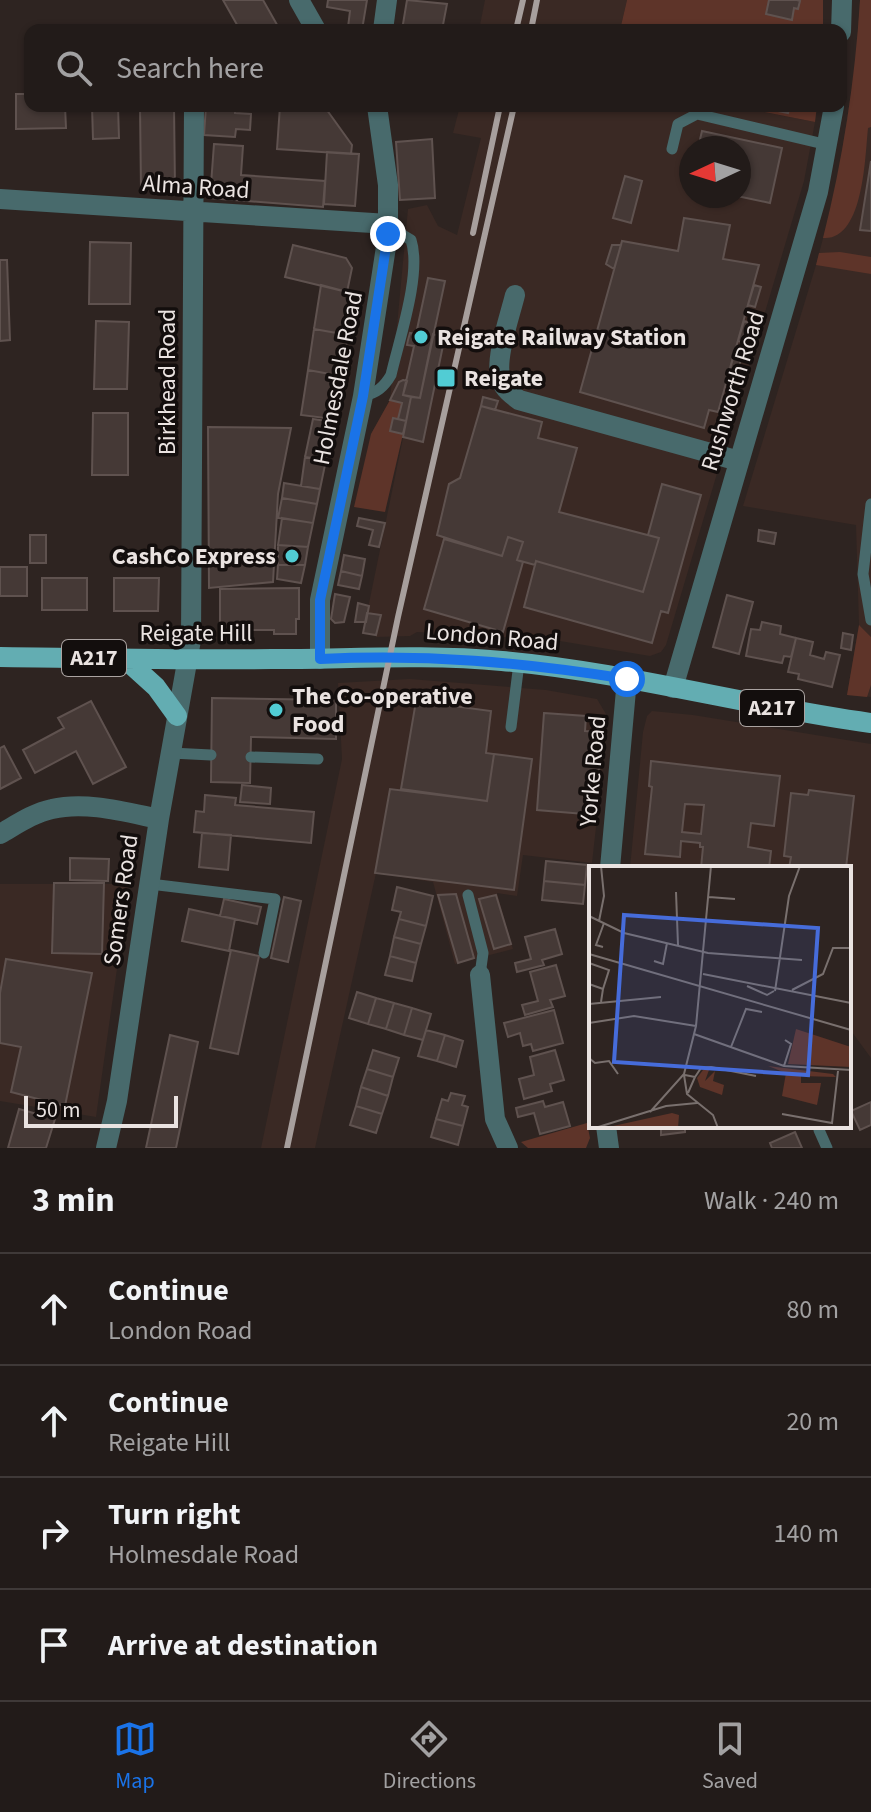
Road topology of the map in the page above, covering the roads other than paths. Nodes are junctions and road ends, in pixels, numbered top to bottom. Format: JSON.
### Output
{"nodes":[{"id":1,"x":299,"y":0,"type":"edge"},
{"id":2,"x":387,"y":0,"type":"edge"},
{"id":3,"x":842,"y":0,"type":"edge"},
{"id":4,"x":313,"y":24,"type":"edge"},
{"id":5,"x":384,"y":24,"type":"edge"},
{"id":6,"x":841,"y":24,"type":"edge"},
{"id":7,"x":194,"y":112,"type":"edge"},
{"id":8,"x":366,"y":112,"type":"edge"},
{"id":9,"x":378,"y":112,"type":"edge"},
{"id":10,"x":833,"y":112,"type":"edge"},
{"id":11,"x":379,"y":130,"type":"junction"},
{"id":12,"x":828,"y":145,"type":"junction"},
{"id":13,"x":672,"y":149,"type":"dead end"},
{"id":14,"x":0,"y":199,"type":"edge"},
{"id":15,"x":193,"y":214,"type":"junction"},
{"id":16,"x":388,"y":229,"type":"junction"},
{"id":17,"x":515,"y":295,"type":"dead end"},
{"id":18,"x":363,"y":396,"type":"junction"},
{"id":19,"x":739,"y":461,"type":"junction"},
{"id":20,"x":871,"y":504,"type":"edge"},
{"id":21,"x":871,"y":620,"type":"edge"},
{"id":22,"x":391,"y":656,"type":"joint"},
{"id":23,"x":0,"y":657,"type":"edge"},
{"id":24,"x":124,"y":658,"type":"junction"},
{"id":25,"x":188,"y":658,"type":"junction"},
{"id":26,"x":320,"y":659,"type":"junction"},
{"id":27,"x":519,"y":663,"type":"junction"},
{"id":28,"x":627,"y":679,"type":"junction"},
{"id":29,"x":673,"y":688,"type":"junction"},
{"id":30,"x":177,"y":716,"type":"junction"},
{"id":31,"x":871,"y":723,"type":"edge"},
{"id":32,"x":511,"y":727,"type":"dead end"},
{"id":33,"x":171,"y":753,"type":"junction"},
{"id":34,"x":211,"y":755,"type":"dead end"},
{"id":35,"x":251,"y":757,"type":"dead end"},
{"id":36,"x":318,"y":759,"type":"dead end"},
{"id":37,"x":159,"y":819,"type":"junction"},
{"id":38,"x":0,"y":834,"type":"edge"},
{"id":39,"x":610,"y":866,"type":"edge"},
{"id":40,"x":150,"y":884,"type":"junction"},
{"id":41,"x":468,"y":895,"type":"dead end"},
{"id":42,"x":264,"y":953,"type":"dead end"},
{"id":43,"x":480,"y":975,"type":"joint"},
{"id":44,"x":606,"y":1128,"type":"edge"},
{"id":45,"x":819,"y":1130,"type":"dead end"},
{"id":46,"x":106,"y":1148,"type":"edge"},
{"id":47,"x":508,"y":1148,"type":"edge"},
{"id":48,"x":609,"y":1148,"type":"edge"},
{"id":49,"x":827,"y":1148,"type":"edge"}],
"edges":[{"from":1,"to":4,"type":"street"},
{"from":2,"to":5,"type":"street"},
{"from":3,"to":6,"type":"street"},
{"from":7,"to":15,"type":"street","name":"Birkhead Road"},
{"from":8,"to":11,"type":"street"},
{"from":9,"to":11,"type":"street","name":"Holmesdale Road"},
{"from":10,"to":12,"type":"street","name":"Rushworth Road"},
{"from":11,"to":16,"type":"street","name":"Holmesdale Road"},
{"from":12,"to":13,"type":"lane"},
{"from":12,"to":19,"type":"street","name":"Rushworth Road"},
{"from":14,"to":15,"type":"street","name":"Alma Road"},
{"from":15,"to":16,"type":"street","name":"Alma Road"},
{"from":15,"to":25,"type":"street","name":"Birkhead Road"},
{"from":16,"to":18,"type":"street","name":"Holmesdale Road"},
{"from":16,"to":18,"type":"lane"},
{"from":17,"to":19,"type":"street"},
{"from":18,"to":26,"type":"street","name":"Holmesdale Road"},
{"from":19,"to":29,"type":"street","name":"Rushworth Road"},
{"from":20,"to":21,"type":"lane"},
{"from":22,"to":26,"type":"main road","name":"Reigate Hill","number":"A217"},
{"from":22,"to":27,"type":"main road","name":"London Road","number":"A217"},
{"from":23,"to":24,"type":"main road","name":"Reigate Hill","number":"A217"},
{"from":24,"to":25,"type":"main road","name":"Reigate Hill","number":"A217"},
{"from":24,"to":30,"type":"main road"},
{"from":25,"to":26,"type":"main road","name":"Reigate Hill","number":"A217"},
{"from":25,"to":30,"type":"street","name":"Somers Road"},
{"from":27,"to":28,"type":"main road","name":"London Road","number":"A217"},
{"from":27,"to":32,"type":"lane"},
{"from":28,"to":29,"type":"main road","name":"London Road","number":"A217"},
{"from":28,"to":39,"type":"street","name":"Yorke Road"},
{"from":29,"to":31,"type":"main road","name":"London Road","number":"A217"},
{"from":30,"to":33,"type":"street","name":"Somers Road"},
{"from":33,"to":34,"type":"lane"},
{"from":33,"to":37,"type":"street","name":"Somers Road"},
{"from":35,"to":36,"type":"lane"},
{"from":37,"to":38,"type":"street"},
{"from":37,"to":40,"type":"street","name":"Somers Road"},
{"from":40,"to":42,"type":"lane"},
{"from":40,"to":46,"type":"street","name":"Somers Road"},
{"from":41,"to":43,"type":"lane"},
{"from":43,"to":47,"type":"street"},
{"from":44,"to":48,"type":"street"},
{"from":45,"to":49,"type":"lane"}]}
